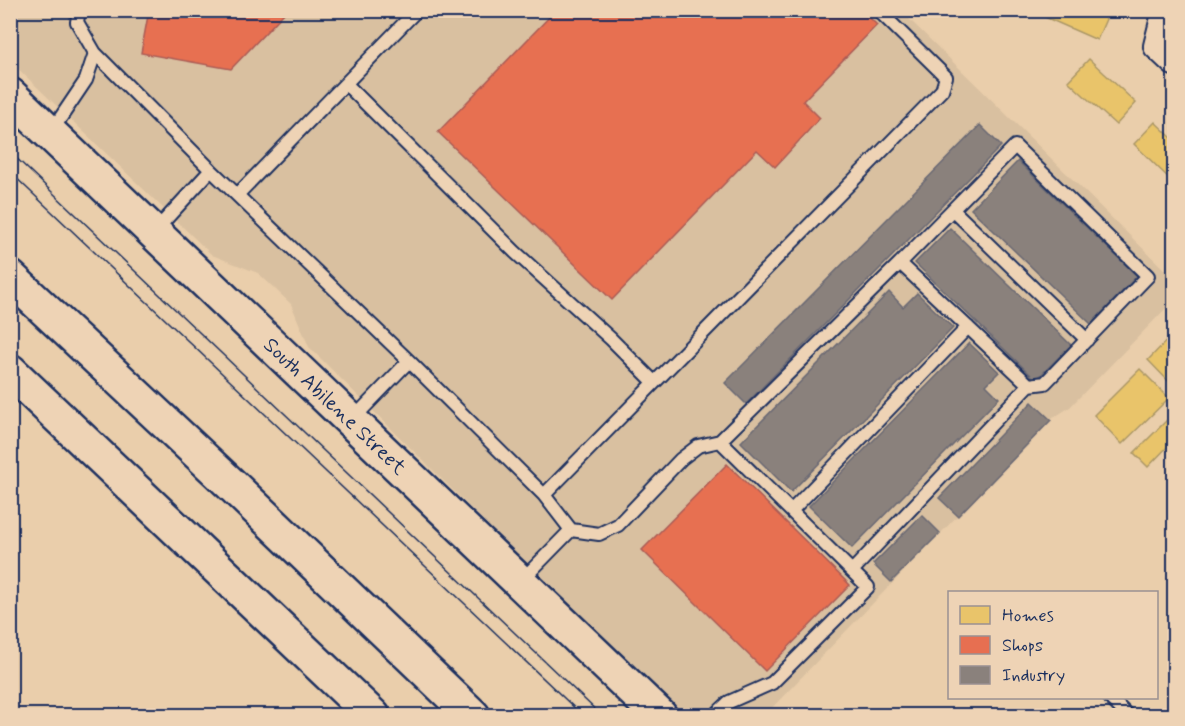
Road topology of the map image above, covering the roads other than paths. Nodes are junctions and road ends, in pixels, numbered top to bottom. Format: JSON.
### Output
{"nodes":[{"id":1,"x":79,"y":10,"type":"edge"},
{"id":2,"x":417,"y":10,"type":"edge"},
{"id":3,"x":878,"y":10,"type":"edge"},
{"id":4,"x":1166,"y":10,"type":"edge"},
{"id":5,"x":95,"y":53,"type":"junction"},
{"id":6,"x":1174,"y":62,"type":"edge"},
{"id":7,"x":346,"y":84,"type":"junction"},
{"id":8,"x":10,"y":95,"type":"edge"},
{"id":9,"x":51,"y":132,"type":"junction"},
{"id":10,"x":211,"y":170,"type":"junction"},
{"id":11,"x":237,"y":195,"type":"junction"},
{"id":12,"x":952,"y":210,"type":"junction"},
{"id":13,"x":154,"y":231,"type":"junction"},
{"id":14,"x":900,"y":263,"type":"junction"},
{"id":15,"x":10,"y":277,"type":"edge"},
{"id":16,"x":968,"y":327,"type":"junction"},
{"id":17,"x":1086,"y":340,"type":"junction"},
{"id":18,"x":409,"y":361,"type":"junction"},
{"id":19,"x":10,"y":370,"type":"edge"},
{"id":20,"x":654,"y":382,"type":"junction"},
{"id":21,"x":1029,"y":385,"type":"junction"},
{"id":22,"x":352,"y":420,"type":"junction"},
{"id":23,"x":720,"y":441,"type":"junction"},
{"id":24,"x":544,"y":495,"type":"junction"},
{"id":25,"x":791,"y":511,"type":"junction"},
{"id":26,"x":571,"y":530,"type":"junction"},
{"id":27,"x":852,"y":571,"type":"junction"},
{"id":28,"x":521,"y":581,"type":"junction"},
{"id":29,"x":1111,"y":699,"type":"edge"},
{"id":30,"x":374,"y":716,"type":"edge"},
{"id":31,"x":473,"y":716,"type":"edge"},
{"id":32,"x":660,"y":716,"type":"edge"},
{"id":33,"x":714,"y":716,"type":"edge"},
{"id":34,"x":1128,"y":716,"type":"edge"}],
"edges":[{"from":1,"to":5,"type":"lane"},
{"from":2,"to":7,"type":"lane"},
{"from":3,"to":20,"type":"lane"},
{"from":4,"to":6,"type":"street"},
{"from":5,"to":9,"type":"lane"},
{"from":5,"to":10,"type":"lane"},
{"from":7,"to":11,"type":"lane"},
{"from":7,"to":20,"type":"lane"},
{"from":8,"to":9,"type":"main road","name":"South Abilene Street"},
{"from":9,"to":13,"type":"main road","name":"South Abilene Street"},
{"from":10,"to":11,"type":"lane"},
{"from":10,"to":13,"type":"lane"},
{"from":11,"to":18,"type":"lane"},
{"from":12,"to":14,"type":"lane"},
{"from":12,"to":17,"type":"lane"},
{"from":12,"to":17,"type":"lane"},
{"from":13,"to":22,"type":"main road","name":"South Abilene Street"},
{"from":14,"to":16,"type":"lane"},
{"from":14,"to":23,"type":"lane"},
{"from":15,"to":31,"type":"main road"},
{"from":16,"to":21,"type":"lane"},
{"from":16,"to":25,"type":"lane"},
{"from":17,"to":21,"type":"lane"},
{"from":18,"to":22,"type":"lane"},
{"from":18,"to":24,"type":"lane"},
{"from":19,"to":30,"type":"main road"},
{"from":20,"to":24,"type":"lane"},
{"from":21,"to":27,"type":"lane"},
{"from":22,"to":28,"type":"main road","name":"South Abilene Street"},
{"from":23,"to":25,"type":"lane"},
{"from":23,"to":26,"type":"lane"},
{"from":24,"to":26,"type":"lane"},
{"from":25,"to":27,"type":"lane"},
{"from":26,"to":28,"type":"lane"},
{"from":27,"to":33,"type":"lane"},
{"from":28,"to":32,"type":"main road","name":"South Abilene Street"},
{"from":29,"to":34,"type":"lane"}]}
